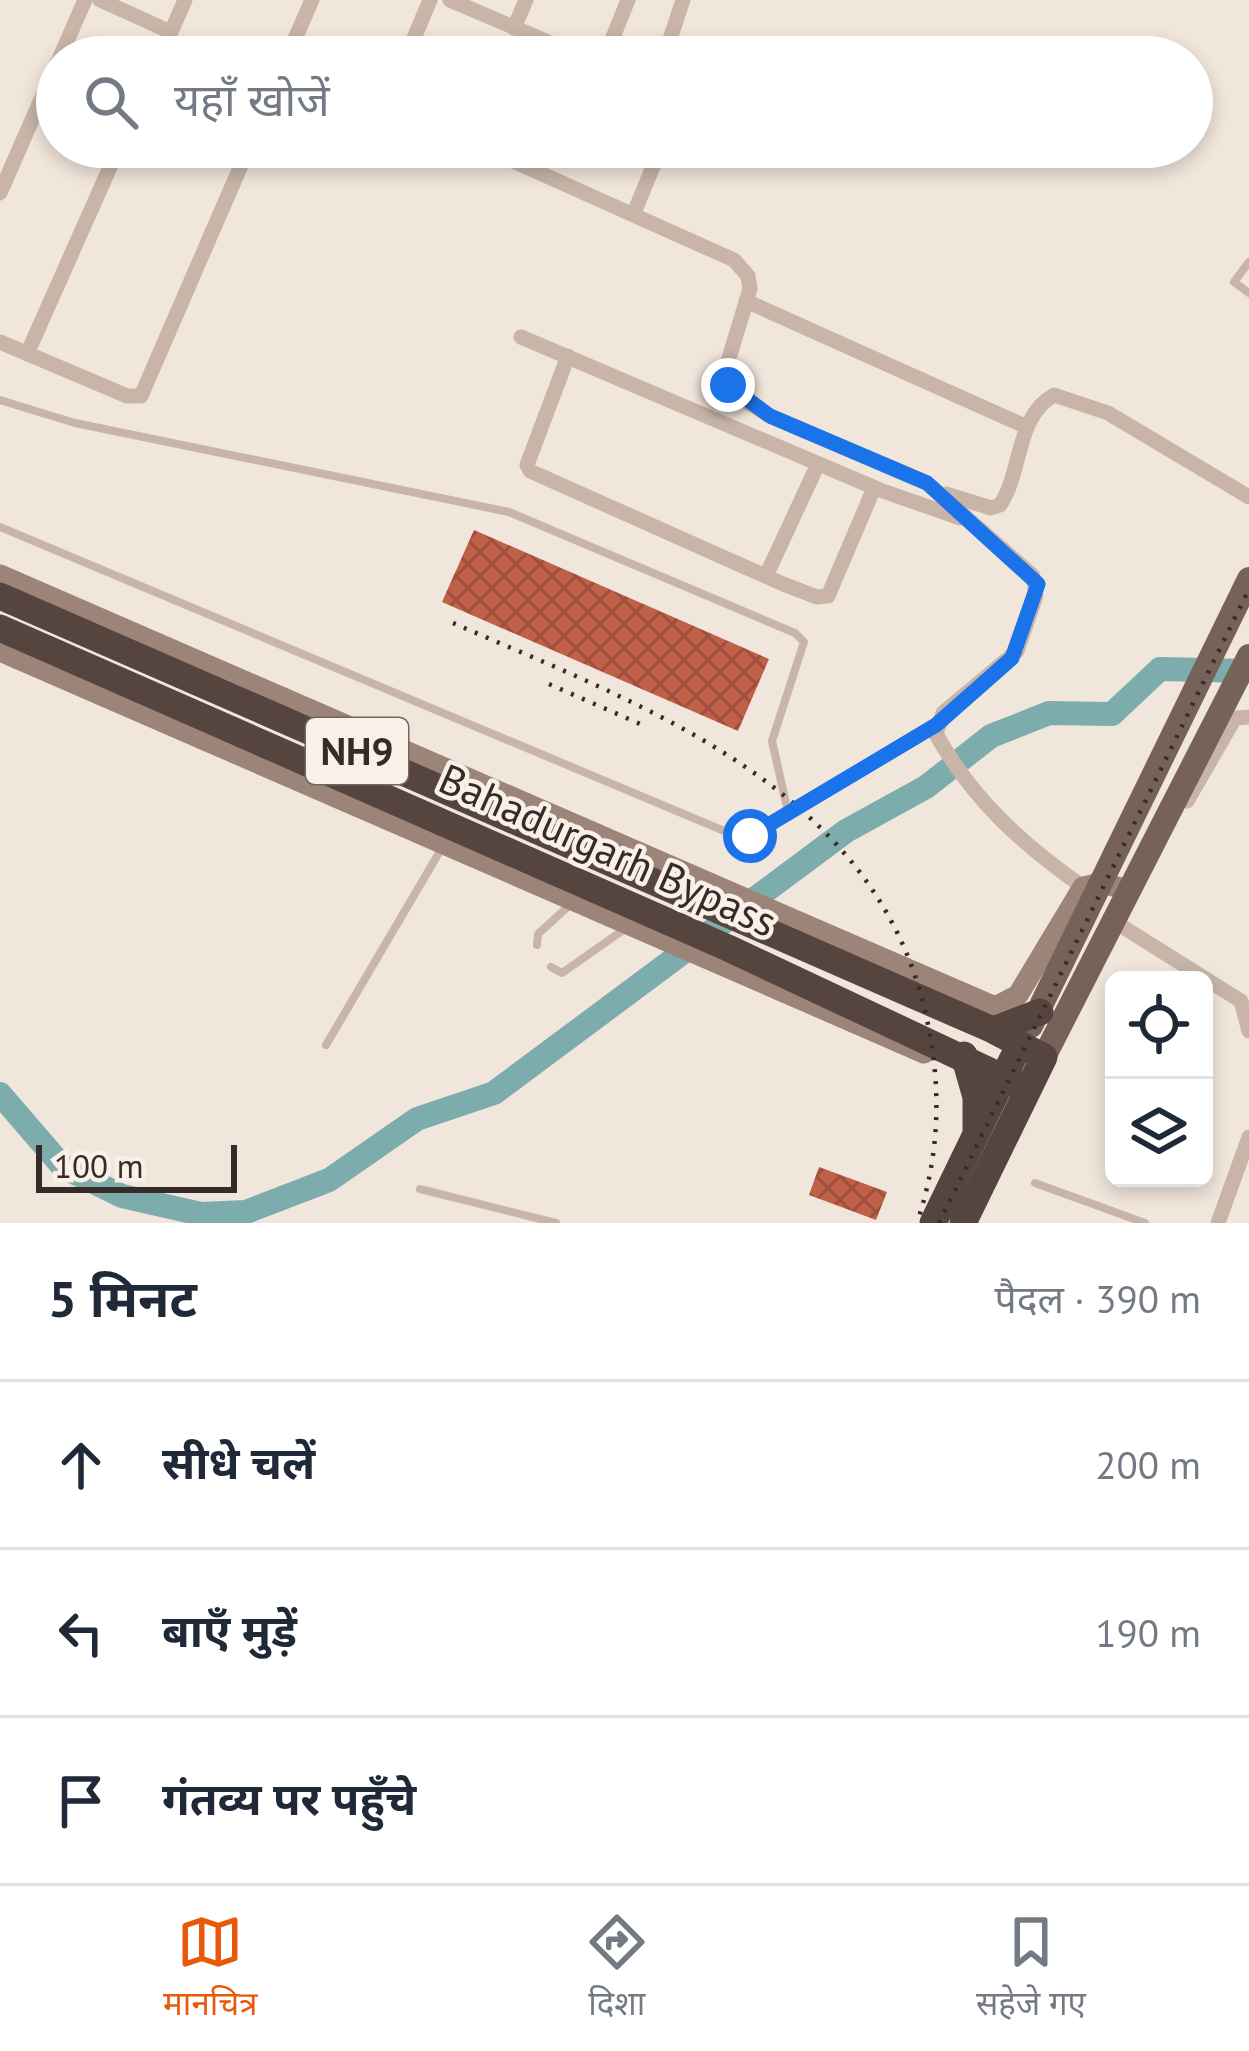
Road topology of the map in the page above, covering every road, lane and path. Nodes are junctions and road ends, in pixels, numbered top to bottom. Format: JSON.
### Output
{"nodes":[{"id":1,"x":85,"y":0,"type":"edge"},
{"id":2,"x":100,"y":0,"type":"edge"},
{"id":3,"x":185,"y":0,"type":"edge"},
{"id":4,"x":312,"y":0,"type":"edge"},
{"id":5,"x":430,"y":0,"type":"edge"},
{"id":6,"x":450,"y":0,"type":"edge"},
{"id":7,"x":526,"y":0,"type":"edge"},
{"id":8,"x":628,"y":0,"type":"edge"},
{"id":9,"x":683,"y":0,"type":"edge"},
{"id":10,"x":514,"y":28,"type":"junction"},
{"id":11,"x":171,"y":32,"type":"junction"},
{"id":12,"x":69,"y":36,"type":"edge"},
{"id":13,"x":169,"y":36,"type":"edge"},
{"id":14,"x":296,"y":36,"type":"edge"},
{"id":15,"x":415,"y":36,"type":"edge"},
{"id":16,"x":533,"y":36,"type":"edge"},
{"id":17,"x":613,"y":36,"type":"edge"},
{"id":18,"x":671,"y":36,"type":"edge"},
{"id":19,"x":36,"y":110,"type":"edge"},
{"id":20,"x":110,"y":168,"type":"edge"},
{"id":21,"x":240,"y":168,"type":"edge"},
{"id":22,"x":530,"y":168,"type":"edge"},
{"id":23,"x":652,"y":168,"type":"edge"},
{"id":24,"x":0,"y":193,"type":"edge"},
{"id":25,"x":634,"y":213,"type":"junction"},
{"id":26,"x":1249,"y":262,"type":"edge"},
{"id":27,"x":1249,"y":293,"type":"edge"},
{"id":28,"x":746,"y":301,"type":"junction"},
{"id":29,"x":521,"y":337,"type":"dead end"},
{"id":30,"x":0,"y":342,"type":"edge"},
{"id":31,"x":27,"y":354,"type":"junction"},
{"id":32,"x":568,"y":356,"type":"junction"},
{"id":33,"x":0,"y":400,"type":"edge"},
{"id":34,"x":1027,"y":427,"type":"junction"},
{"id":35,"x":818,"y":464,"type":"junction"},
{"id":36,"x":874,"y":488,"type":"junction"},
{"id":37,"x":942,"y":493,"type":"junction"},
{"id":38,"x":1249,"y":496,"type":"edge"},
{"id":39,"x":963,"y":519,"type":"junction"},
{"id":40,"x":0,"y":527,"type":"edge"},
{"id":41,"x":0,"y":575,"type":"edge"},
{"id":42,"x":766,"y":576,"type":"junction"},
{"id":43,"x":1248,"y":580,"type":"edge"},
{"id":44,"x":0,"y":596,"type":"edge"},
{"id":45,"x":64,"y":613,"type":"junction"},
{"id":46,"x":0,"y":628,"type":"edge"},
{"id":47,"x":47,"y":649,"type":"junction"},
{"id":48,"x":0,"y":651,"type":"edge"},
{"id":49,"x":1249,"y":656,"type":"edge"},
{"id":50,"x":1249,"y":717,"type":"edge"},
{"id":51,"x":936,"y":725,"type":"junction"},
{"id":52,"x":788,"y":812,"type":"junction"},
{"id":53,"x":1160,"y":832,"type":"junction"},
{"id":54,"x":444,"y":844,"type":"junction"},
{"id":55,"x":1092,"y":885,"type":"junction"},
{"id":56,"x":1129,"y":890,"type":"junction"},
{"id":57,"x":572,"y":902,"type":"junction"},
{"id":58,"x":773,"y":922,"type":"junction"},
{"id":59,"x":1114,"y":922,"type":"junction"},
{"id":60,"x":627,"y":927,"type":"junction"},
{"id":61,"x":670,"y":935,"type":"junction"},
{"id":62,"x":537,"y":945,"type":"dead end"},
{"id":63,"x":550,"y":967,"type":"dead end"},
{"id":64,"x":1040,"y":1012,"type":"junction"},
{"id":65,"x":993,"y":1030,"type":"junction"},
{"id":66,"x":1249,"y":1031,"type":"edge"},
{"id":67,"x":326,"y":1045,"type":"dead end"},
{"id":68,"x":1032,"y":1050,"type":"junction"},
{"id":69,"x":961,"y":1054,"type":"junction"},
{"id":70,"x":1017,"y":1082,"type":"junction"},
{"id":71,"x":976,"y":1136,"type":"junction"},
{"id":72,"x":1249,"y":1137,"type":"edge"},
{"id":73,"x":1035,"y":1183,"type":"dead end"},
{"id":74,"x":421,"y":1189,"type":"dead end"},
{"id":75,"x":556,"y":1223,"type":"edge"},
{"id":76,"x":933,"y":1223,"type":"edge"},
{"id":77,"x":963,"y":1223,"type":"edge"},
{"id":78,"x":1145,"y":1223,"type":"edge"},
{"id":79,"x":1218,"y":1223,"type":"edge"}],
"edges":[{"from":1,"to":12,"type":"street"},
{"from":2,"to":11,"type":"street"},
{"from":3,"to":11,"type":"street"},
{"from":4,"to":14,"type":"street"},
{"from":5,"to":15,"type":"street"},
{"from":6,"to":10,"type":"street"},
{"from":7,"to":10,"type":"street"},
{"from":8,"to":17,"type":"street"},
{"from":9,"to":18,"type":"street"},
{"from":10,"to":16,"type":"street"},
{"from":11,"to":13,"type":"street"},
{"from":19,"to":24,"type":"street"},
{"from":20,"to":31,"type":"street"},
{"from":21,"to":31,"type":"street"},
{"from":22,"to":25,"type":"street"},
{"from":23,"to":25,"type":"street"},
{"from":25,"to":28,"type":"street"},
{"from":26,"to":27,"type":"lane"},
{"from":28,"to":34,"type":"street"},
{"from":28,"to":37,"type":"street"},
{"from":29,"to":32,"type":"street"},
{"from":30,"to":31,"type":"street"},
{"from":32,"to":35,"type":"street"},
{"from":32,"to":42,"type":"street"},
{"from":33,"to":52,"type":"lane"},
{"from":34,"to":37,"type":"street"},
{"from":34,"to":38,"type":"street"},
{"from":35,"to":36,"type":"street"},
{"from":35,"to":42,"type":"street"},
{"from":36,"to":39,"type":"street"},
{"from":36,"to":42,"type":"street"},
{"from":37,"to":39,"type":"street"},
{"from":39,"to":51,"type":"street"},
{"from":40,"to":52,"type":"lane"},
{"from":41,"to":45,"type":"main road"},
{"from":43,"to":55,"type":"main road"},
{"from":44,"to":45,"type":"highway","name":"Bahadurgarh Bypass","number":"NH9"},
{"from":45,"to":47,"type":"highway"},
{"from":45,"to":58,"type":"highway","name":"Bahadurgarh Bypass","number":"NH9"},
{"from":46,"to":47,"type":"highway","name":"Bahadurgarh Bypass","number":"NH9"},
{"from":47,"to":61,"type":"highway","name":"Bahadurgarh Bypass","number":"NH9"},
{"from":48,"to":54,"type":"main road"},
{"from":49,"to":53,"type":"main road"},
{"from":50,"to":53,"type":"street"},
{"from":51,"to":52,"type":"lane"},
{"from":51,"to":55,"type":"street"},
{"from":53,"to":56,"type":"main road"},
{"from":54,"to":57,"type":"main road"},
{"from":54,"to":67,"type":"lane"},
{"from":55,"to":56,"type":"main road"},
{"from":55,"to":58,"type":"main road"},
{"from":55,"to":64,"type":"main road"},
{"from":56,"to":59,"type":"main road"},
{"from":57,"to":60,"type":"main road"},
{"from":57,"to":62,"type":"lane"},
{"from":58,"to":65,"type":"highway","name":"Bahadurgarh Bypass","number":"NH9"},
{"from":59,"to":66,"type":"street"},
{"from":59,"to":68,"type":"main road"},
{"from":60,"to":61,"type":"main road"},
{"from":60,"to":63,"type":"lane"},
{"from":61,"to":69,"type":"highway","name":"Bahadurgarh Bypass","number":"NH9"},
{"from":64,"to":65,"type":"highway"},
{"from":64,"to":68,"type":"main road"},
{"from":65,"to":68,"type":"highway","name":"Bahadurgarh Bypass","number":"NH9"},
{"from":68,"to":70,"type":"highway"},
{"from":69,"to":70,"type":"highway","name":"Bahadurgarh Bypass","number":"NH9"},
{"from":69,"to":71,"type":"highway"},
{"from":70,"to":71,"type":"highway"},
{"from":70,"to":77,"type":"highway"},
{"from":71,"to":76,"type":"highway"},
{"from":72,"to":79,"type":"street"},
{"from":73,"to":78,"type":"lane"},
{"from":74,"to":75,"type":"lane"}]}
